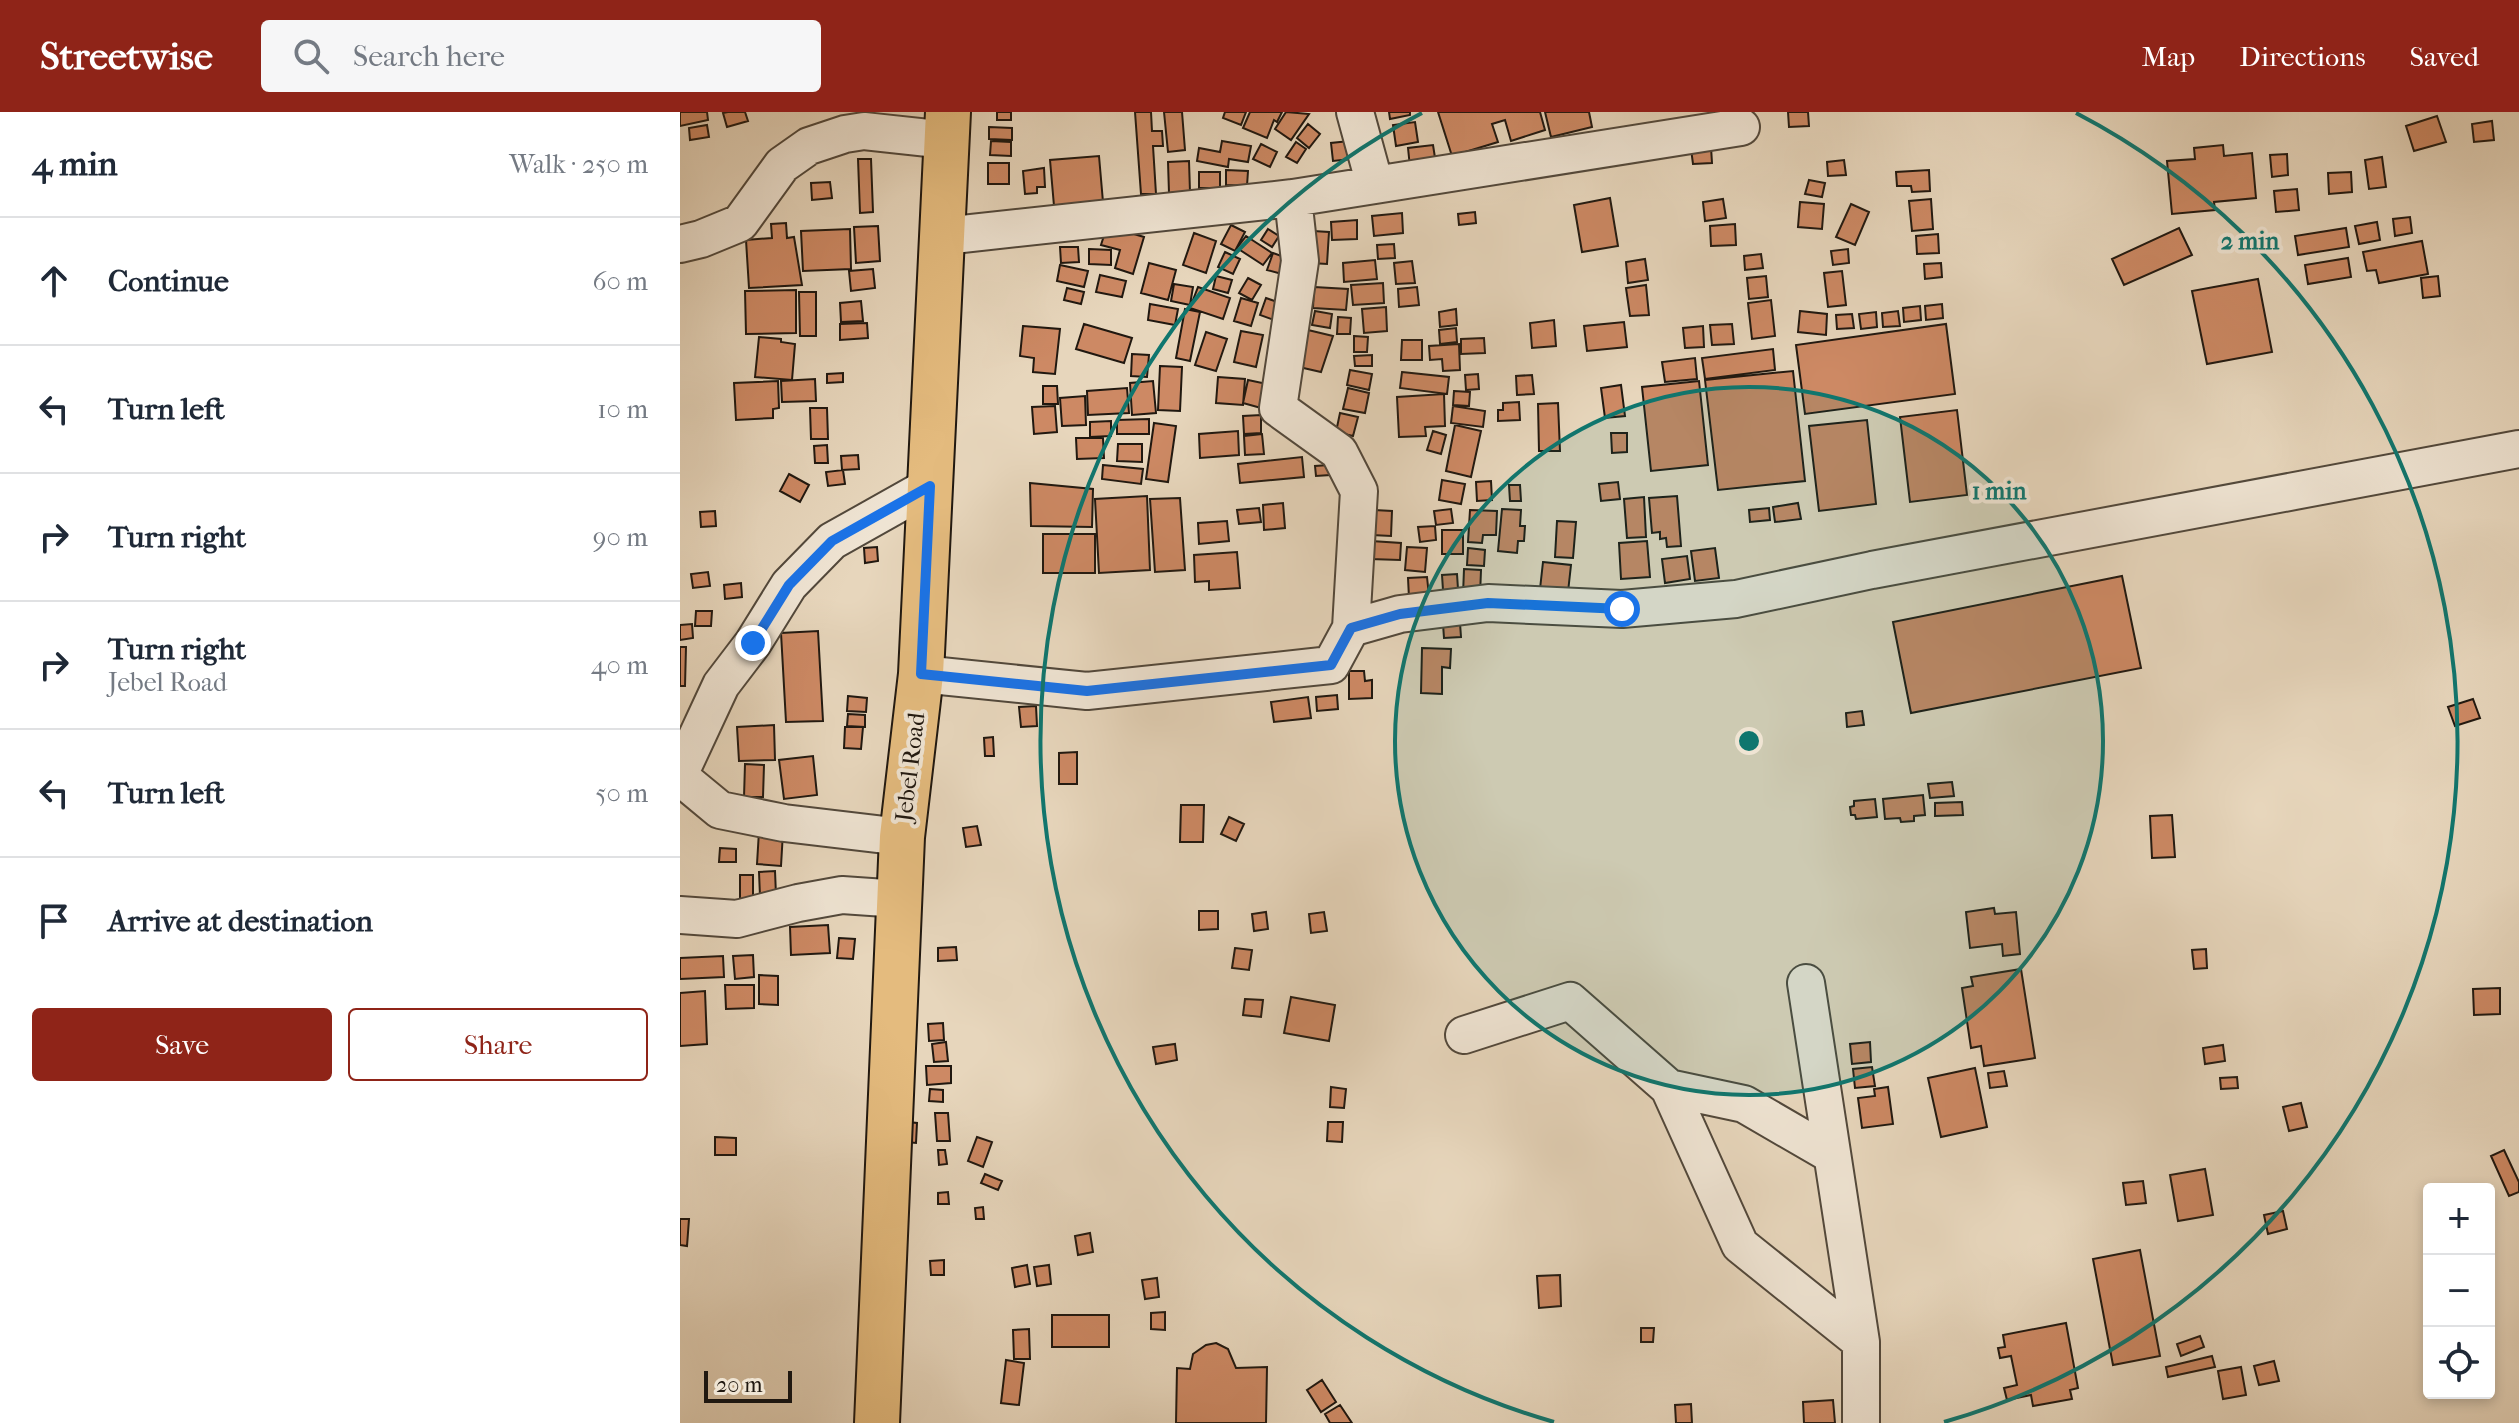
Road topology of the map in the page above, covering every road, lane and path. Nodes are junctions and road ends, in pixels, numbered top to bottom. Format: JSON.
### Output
{"nodes":[{"id":1,"x":1355,"y":112,"type":"edge"},
{"id":2,"x":948,"y":126,"type":"edge"},
{"id":3,"x":1741,"y":127,"type":"dead end"},
{"id":4,"x":1375,"y":185,"type":"junction"},
{"id":5,"x":1293,"y":198,"type":"junction"},
{"id":6,"x":944,"y":236,"type":"junction"},
{"id":7,"x":680,"y":244,"type":"edge"},
{"id":8,"x":2519,"y":449,"type":"edge"},
{"id":9,"x":930,"y":486,"type":"junction"},
{"id":10,"x":1351,"y":628,"type":"junction"},
{"id":11,"x":921,"y":674,"type":"junction"},
{"id":12,"x":680,"y":775,"type":"edge"},
{"id":13,"x":902,"y":837,"type":"junction"},
{"id":14,"x":900,"y":899,"type":"junction"},
{"id":15,"x":680,"y":915,"type":"edge"},
{"id":16,"x":1806,"y":983,"type":"dead end"},
{"id":17,"x":1464,"y":1035,"type":"dead end"},
{"id":18,"x":1669,"y":1088,"type":"junction"},
{"id":19,"x":1832,"y":1155,"type":"junction"},
{"id":20,"x":1861,"y":1342,"type":"junction"},
{"id":21,"x":877,"y":1423,"type":"edge"},
{"id":22,"x":1861,"y":1423,"type":"edge"}],
"edges":[{"from":1,"to":4,"type":"street"},
{"from":2,"to":6,"type":"main road","name":"Jebel Road"},
{"from":2,"to":7,"type":"street"},
{"from":3,"to":4,"type":"street"},
{"from":4,"to":5,"type":"street"},
{"from":5,"to":6,"type":"street"},
{"from":5,"to":10,"type":"street"},
{"from":6,"to":9,"type":"main road","name":"Jebel Road"},
{"from":8,"to":10,"type":"street"},
{"from":9,"to":11,"type":"main road","name":"Jebel Road"},
{"from":9,"to":12,"type":"street"},
{"from":10,"to":11,"type":"street"},
{"from":11,"to":13,"type":"main road","name":"Jebel Road"},
{"from":12,"to":13,"type":"street"},
{"from":13,"to":14,"type":"main road","name":"Jebel Road"},
{"from":14,"to":15,"type":"street"},
{"from":14,"to":21,"type":"main road","name":"Jebel Road"},
{"from":16,"to":19,"type":"street"},
{"from":17,"to":18,"type":"street"},
{"from":18,"to":19,"type":"street"},
{"from":18,"to":20,"type":"street"},
{"from":19,"to":20,"type":"street"},
{"from":20,"to":22,"type":"street"}]}
